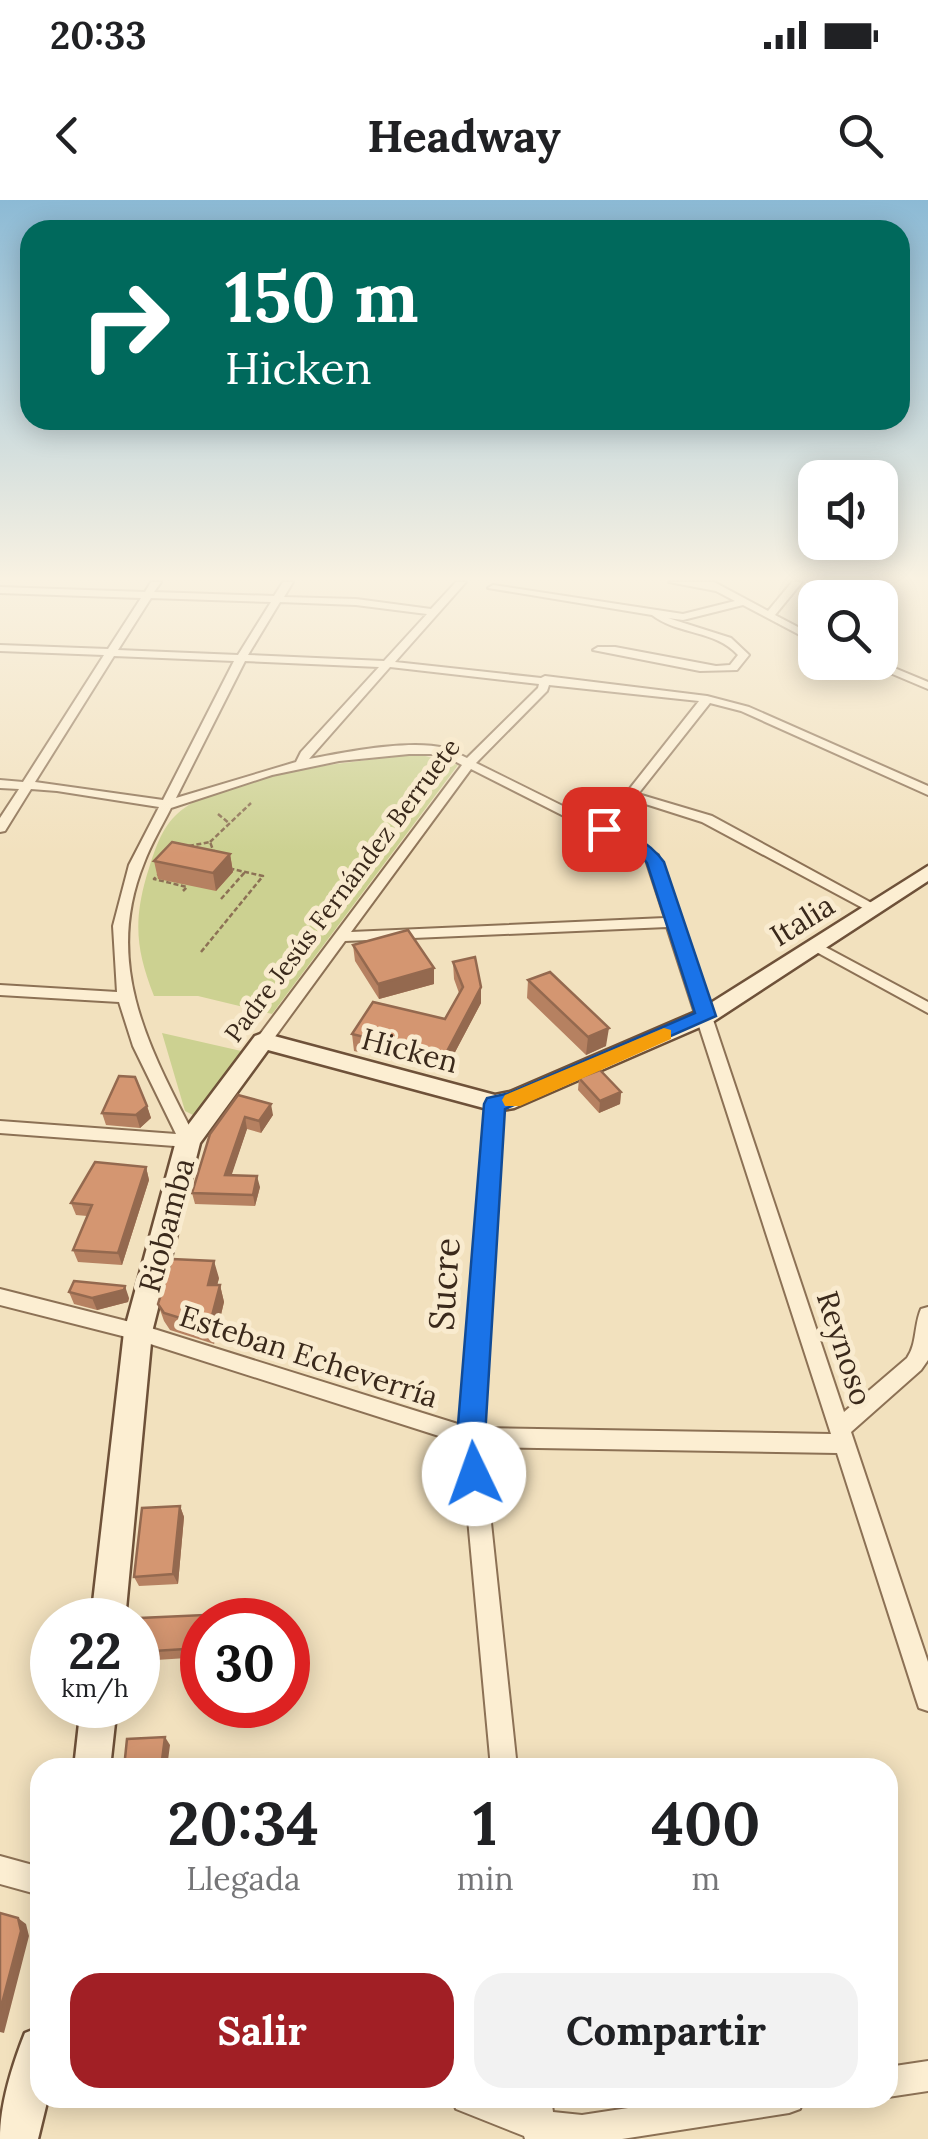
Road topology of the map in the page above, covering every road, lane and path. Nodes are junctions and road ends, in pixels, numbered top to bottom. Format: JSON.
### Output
{"nodes":[{"id":1,"x":99,"y":672,"type":"edge"},
{"id":2,"x":234,"y":672,"type":"edge"},
{"id":3,"x":379,"y":672,"type":"edge"},
{"id":4,"x":476,"y":672,"type":"edge"},
{"id":5,"x":898,"y":674,"type":"edge"},
{"id":6,"x":545,"y":679,"type":"junction"},
{"id":7,"x":928,"y":686,"type":"edge"},
{"id":8,"x":707,"y":699,"type":"junction"},
{"id":9,"x":470,"y":762,"type":"junction"},
{"id":10,"x":302,"y":766,"type":"junction"},
{"id":11,"x":0,"y":784,"type":"edge"},
{"id":12,"x":27,"y":786,"type":"junction"},
{"id":13,"x":928,"y":791,"type":"edge"},
{"id":14,"x":630,"y":794,"type":"junction"},
{"id":15,"x":251,"y":804,"type":"dead end"},
{"id":16,"x":168,"y":805,"type":"junction"},
{"id":17,"x":218,"y":814,"type":"dead end"},
{"id":18,"x":229,"y":823,"type":"junction"},
{"id":19,"x":0,"y":828,"type":"edge"},
{"id":20,"x":604,"y":829,"type":"junction"},
{"id":21,"x":210,"y":842,"type":"junction"},
{"id":22,"x":214,"y":854,"type":"junction"},
{"id":23,"x":202,"y":856,"type":"edge"},
{"id":24,"x":190,"y":859,"type":"edge"},
{"id":25,"x":165,"y":868,"type":"edge"},
{"id":26,"x":244,"y":872,"type":"junction"},
{"id":27,"x":928,"y":872,"type":"edge"},
{"id":28,"x":227,"y":882,"type":"dead end"},
{"id":29,"x":234,"y":884,"type":"junction"},
{"id":30,"x":183,"y":891,"type":"dead end"},
{"id":31,"x":216,"y":894,"type":"dead end"},
{"id":32,"x":222,"y":897,"type":"joint"},
{"id":33,"x":874,"y":910,"type":"junction"},
{"id":34,"x":675,"y":922,"type":"junction"},
{"id":35,"x":342,"y":936,"type":"junction"},
{"id":36,"x":816,"y":946,"type":"junction"},
{"id":37,"x":200,"y":952,"type":"dead end"},
{"id":38,"x":0,"y":990,"type":"edge"},
{"id":39,"x":125,"y":997,"type":"junction"},
{"id":40,"x":928,"y":1008,"type":"edge"},
{"id":41,"x":706,"y":1016,"type":"junction"},
{"id":42,"x":263,"y":1041,"type":"junction"},
{"id":43,"x":495,"y":1104,"type":"junction"},
{"id":44,"x":0,"y":1127,"type":"edge"},
{"id":45,"x":188,"y":1141,"type":"junction"},
{"id":46,"x":0,"y":1297,"type":"edge"},
{"id":47,"x":928,"y":1316,"type":"edge"},
{"id":48,"x":138,"y":1332,"type":"junction"},
{"id":49,"x":471,"y":1437,"type":"junction"},
{"id":50,"x":842,"y":1437,"type":"junction"},
{"id":51,"x":110,"y":1598,"type":"edge"},
{"id":52,"x":928,"y":1699,"type":"edge"},
{"id":53,"x":96,"y":1728,"type":"edge"},
{"id":54,"x":93,"y":1758,"type":"edge"},
{"id":55,"x":503,"y":1758,"type":"edge"},
{"id":56,"x":0,"y":1870,"type":"edge"},
{"id":57,"x":30,"y":1878,"type":"edge"},
{"id":58,"x":928,"y":2076,"type":"edge"},
{"id":59,"x":898,"y":2080,"type":"edge"},
{"id":60,"x":30,"y":2086,"type":"edge"},
{"id":61,"x":498,"y":2108,"type":"edge"},
{"id":62,"x":724,"y":2108,"type":"edge"},
{"id":63,"x":539,"y":2121,"type":"edge"},
{"id":64,"x":16,"y":2139,"type":"edge"}],
"edges":[{"from":1,"to":12,"type":"street"},
{"from":2,"to":16,"type":"street","name":"Riobamba"},
{"from":3,"to":10,"type":"street"},
{"from":4,"to":6,"type":"street"},
{"from":5,"to":7,"type":"street"},
{"from":6,"to":8,"type":"street"},
{"from":6,"to":9,"type":"street","name":"Padre Jesús Fernández Berruete"},
{"from":8,"to":13,"type":"street"},
{"from":8,"to":14,"type":"street"},
{"from":9,"to":10,"type":"street","name":"Reynoso"},
{"from":9,"to":20,"type":"street","name":"Reynoso"},
{"from":9,"to":35,"type":"street","name":"Padre Jesús Fernández Berruete"},
{"from":10,"to":16,"type":"street","name":"Reynoso"},
{"from":11,"to":12,"type":"street"},
{"from":12,"to":16,"type":"street"},
{"from":12,"to":19,"type":"street"},
{"from":14,"to":20,"type":"street"},
{"from":14,"to":33,"type":"street"},
{"from":15,"to":18,"type":"path"},
{"from":16,"to":39,"type":"street","name":"Riobamba"},
{"from":17,"to":18,"type":"path"},
{"from":18,"to":21,"type":"path"},
{"from":20,"to":34,"type":"street","name":"Reynoso"},
{"from":21,"to":22,"type":"path"},
{"from":21,"to":24,"type":"path"},
{"from":22,"to":23,"type":"path"},
{"from":22,"to":26,"type":"path"},
{"from":25,"to":30,"type":"path"},
{"from":26,"to":29,"type":"path"},
{"from":26,"to":37,"type":"path"},
{"from":27,"to":33,"type":"street","name":"Italia"},
{"from":28,"to":29,"type":"path"},
{"from":29,"to":32,"type":"path"},
{"from":31,"to":32,"type":"path"},
{"from":33,"to":36,"type":"street","name":"Italia"},
{"from":34,"to":35,"type":"street"},
{"from":34,"to":41,"type":"street","name":"Reynoso"},
{"from":35,"to":42,"type":"street","name":"Padre Jesús Fernández Berruete"},
{"from":36,"to":40,"type":"street"},
{"from":36,"to":41,"type":"street","name":"Italia"},
{"from":38,"to":39,"type":"street"},
{"from":39,"to":45,"type":"street","name":"Riobamba"},
{"from":41,"to":43,"type":"street"},
{"from":41,"to":50,"type":"street","name":"Reynoso"},
{"from":42,"to":43,"type":"street","name":"Hicken"},
{"from":42,"to":45,"type":"street","name":"Padre Jesús Fernández Berruete"},
{"from":43,"to":49,"type":"street","name":"Sucre"},
{"from":44,"to":45,"type":"street"},
{"from":45,"to":48,"type":"street","name":"Riobamba"},
{"from":46,"to":48,"type":"street","name":"Esteban Echeverría"},
{"from":47,"to":50,"type":"street"},
{"from":48,"to":49,"type":"street","name":"Esteban Echeverría"},
{"from":48,"to":51,"type":"street","name":"Riobamba"},
{"from":49,"to":50,"type":"street","name":"Esteban Echeverría"},
{"from":49,"to":55,"type":"street","name":"Sucre"},
{"from":50,"to":52,"type":"street","name":"Reynoso"},
{"from":53,"to":54,"type":"street"},
{"from":56,"to":57,"type":"street"},
{"from":58,"to":59,"type":"street"},
{"from":60,"to":64,"type":"street"},
{"from":61,"to":63,"type":"street"},
{"from":62,"to":63,"type":"street"}]}
